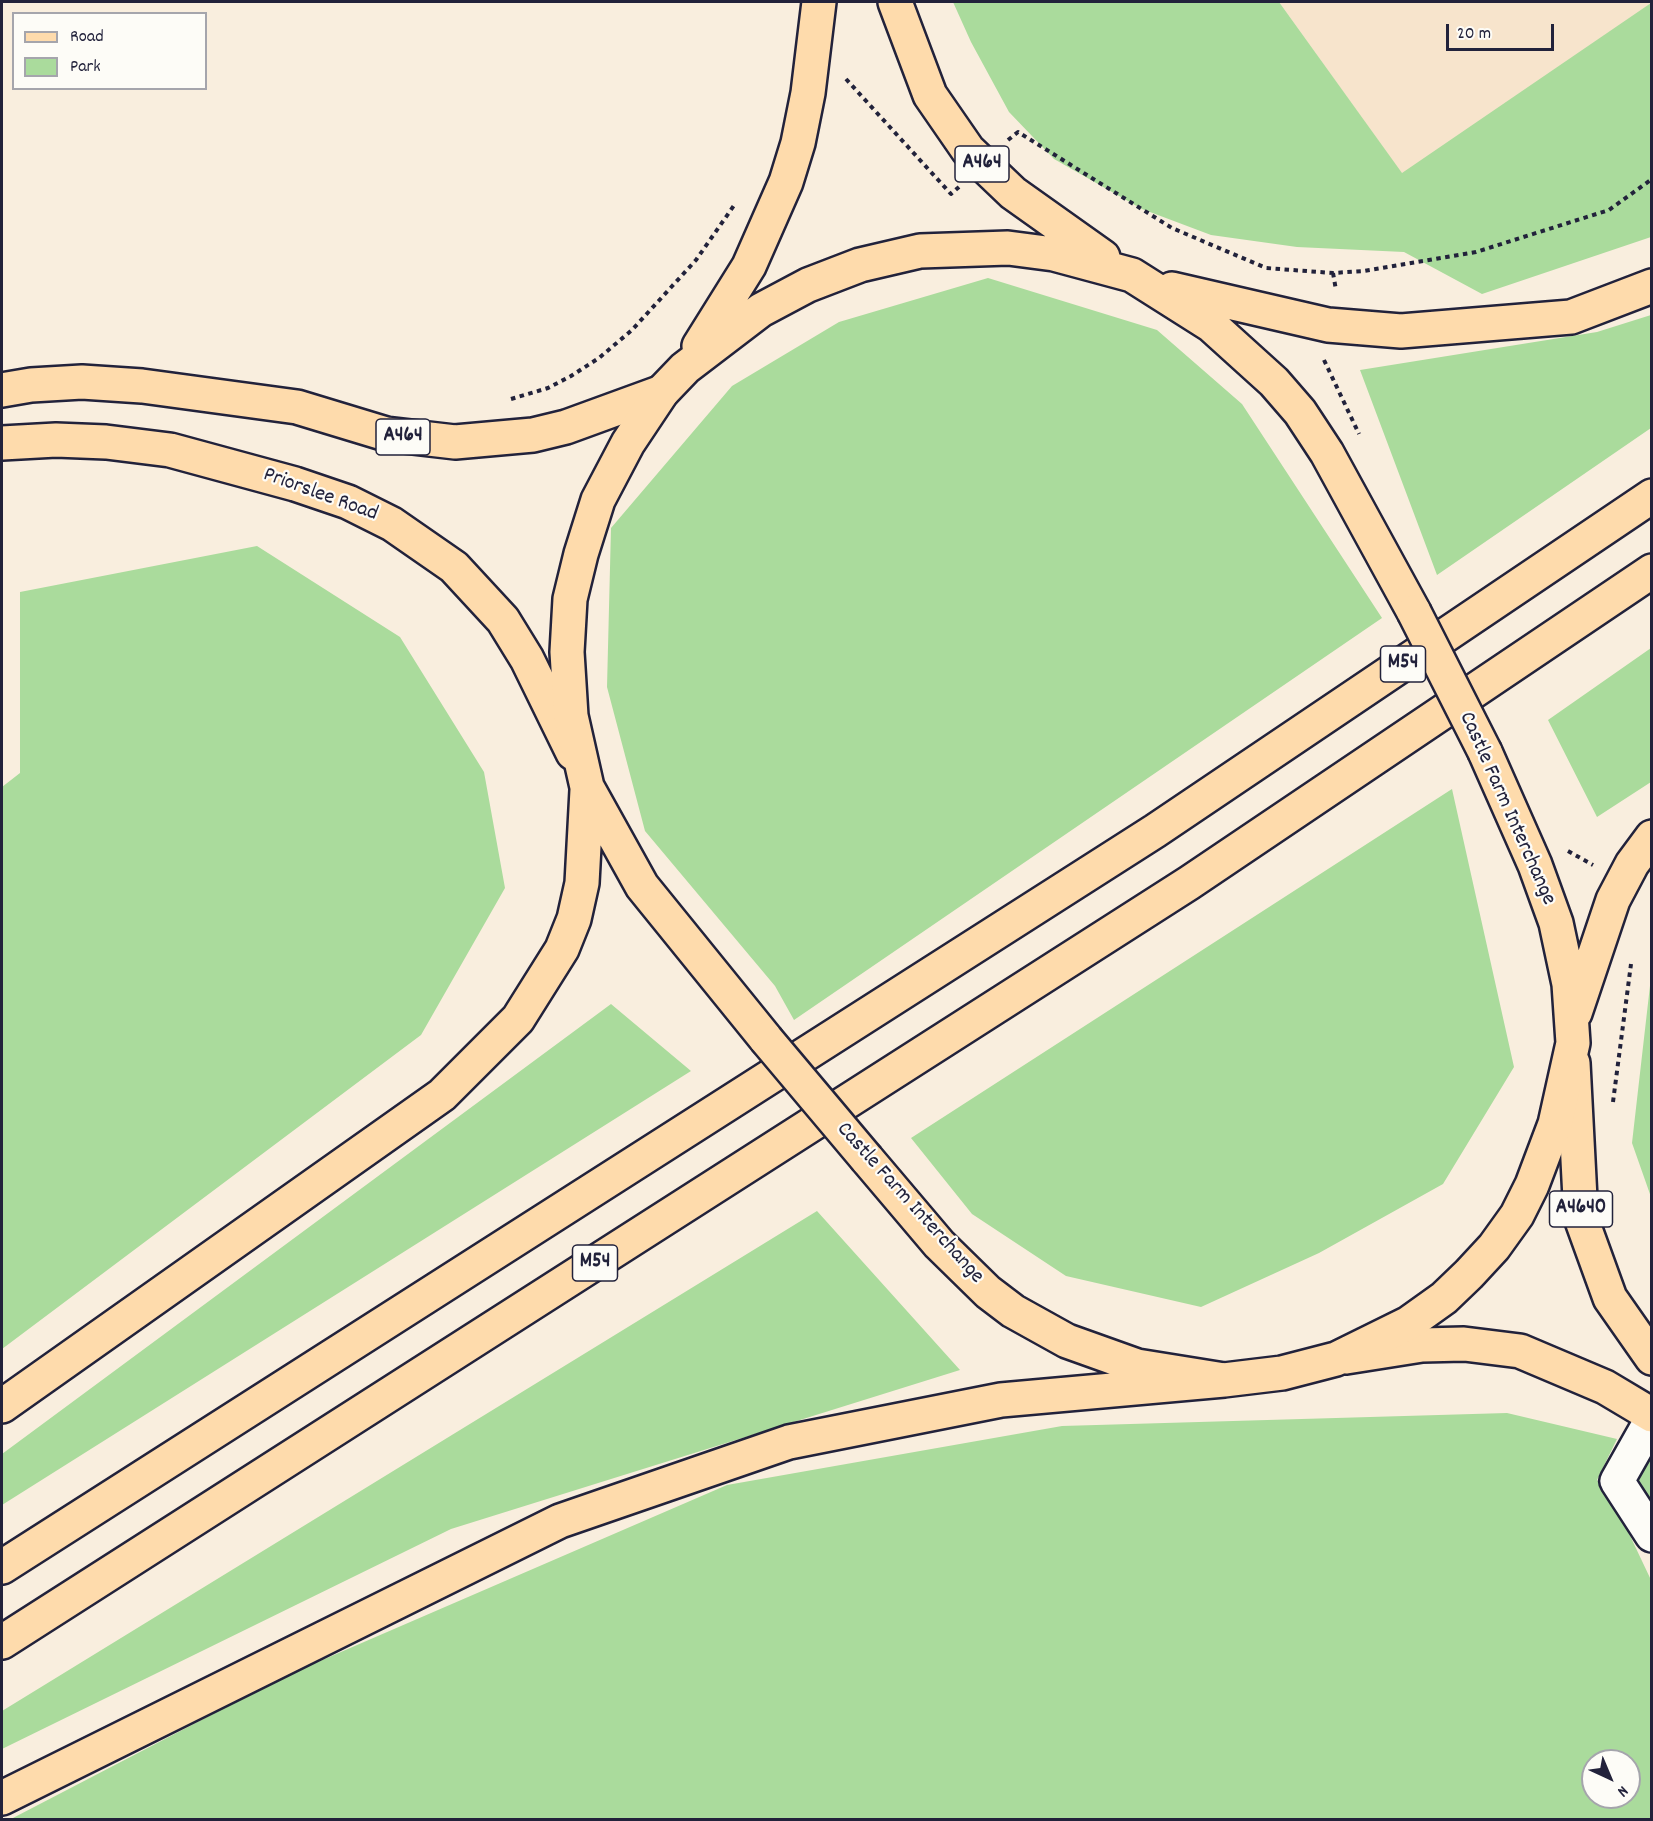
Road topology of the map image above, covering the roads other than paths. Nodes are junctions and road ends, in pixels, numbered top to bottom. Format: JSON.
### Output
{"nodes":[{"id":1,"x":819,"y":2,"type":"edge"},
{"id":2,"x":895,"y":2,"type":"edge"},
{"id":3,"x":1139,"y":279,"type":"junction"},
{"id":4,"x":1652,"y":286,"type":"edge"},
{"id":5,"x":684,"y":368,"type":"junction"},
{"id":6,"x":2,"y":390,"type":"edge"},
{"id":7,"x":662,"y":392,"type":"junction"},
{"id":8,"x":2,"y":443,"type":"edge"},
{"id":9,"x":1652,"y":496,"type":"edge"},
{"id":10,"x":1652,"y":571,"type":"edge"},
{"id":11,"x":585,"y":781,"type":"junction"},
{"id":12,"x":1652,"y":837,"type":"edge"},
{"id":13,"x":1572,"y":1032,"type":"junction"},
{"id":14,"x":1652,"y":1358,"type":"edge"},
{"id":15,"x":1336,"y":1359,"type":"junction"},
{"id":16,"x":1224,"y":1380,"type":"junction"},
{"id":17,"x":2,"y":1406,"type":"edge"},
{"id":18,"x":1652,"y":1417,"type":"edge"},
{"id":19,"x":1652,"y":1535,"type":"edge"},
{"id":20,"x":2,"y":1567,"type":"edge"},
{"id":21,"x":2,"y":1642,"type":"edge"},
{"id":22,"x":2,"y":1798,"type":"edge"}],
"edges":[{"from":1,"to":5,"type":"main road"},
{"from":2,"to":3,"type":"main road","number":"A464"},
{"from":3,"to":4,"type":"main road"},
{"from":3,"to":5,"type":"main road","name":"Castle Farm Interchange"},
{"from":3,"to":13,"type":"main road","name":"Castle Farm Interchange","bridge":true},
{"from":5,"to":7,"type":"main road","name":"Castle Farm Interchange"},
{"from":6,"to":7,"type":"main road","number":"A464"},
{"from":7,"to":11,"type":"main road","name":"Castle Farm Interchange"},
{"from":8,"to":11,"type":"main road","name":"Priorslee Road"},
{"from":9,"to":20,"type":"main road","number":"M54"},
{"from":10,"to":21,"type":"main road","number":"M54"},
{"from":11,"to":16,"type":"main road","name":"Castle Farm Interchange","bridge":true},
{"from":11,"to":17,"type":"main road"},
{"from":12,"to":13,"type":"main road"},
{"from":13,"to":14,"type":"main road","number":"A4640"},
{"from":13,"to":15,"type":"main road","name":"Castle Farm Interchange"},
{"from":15,"to":16,"type":"main road","name":"Castle Farm Interchange"},
{"from":15,"to":18,"type":"main road"},
{"from":16,"to":22,"type":"main road"},
{"from":18,"to":19,"type":"lane"}]}
